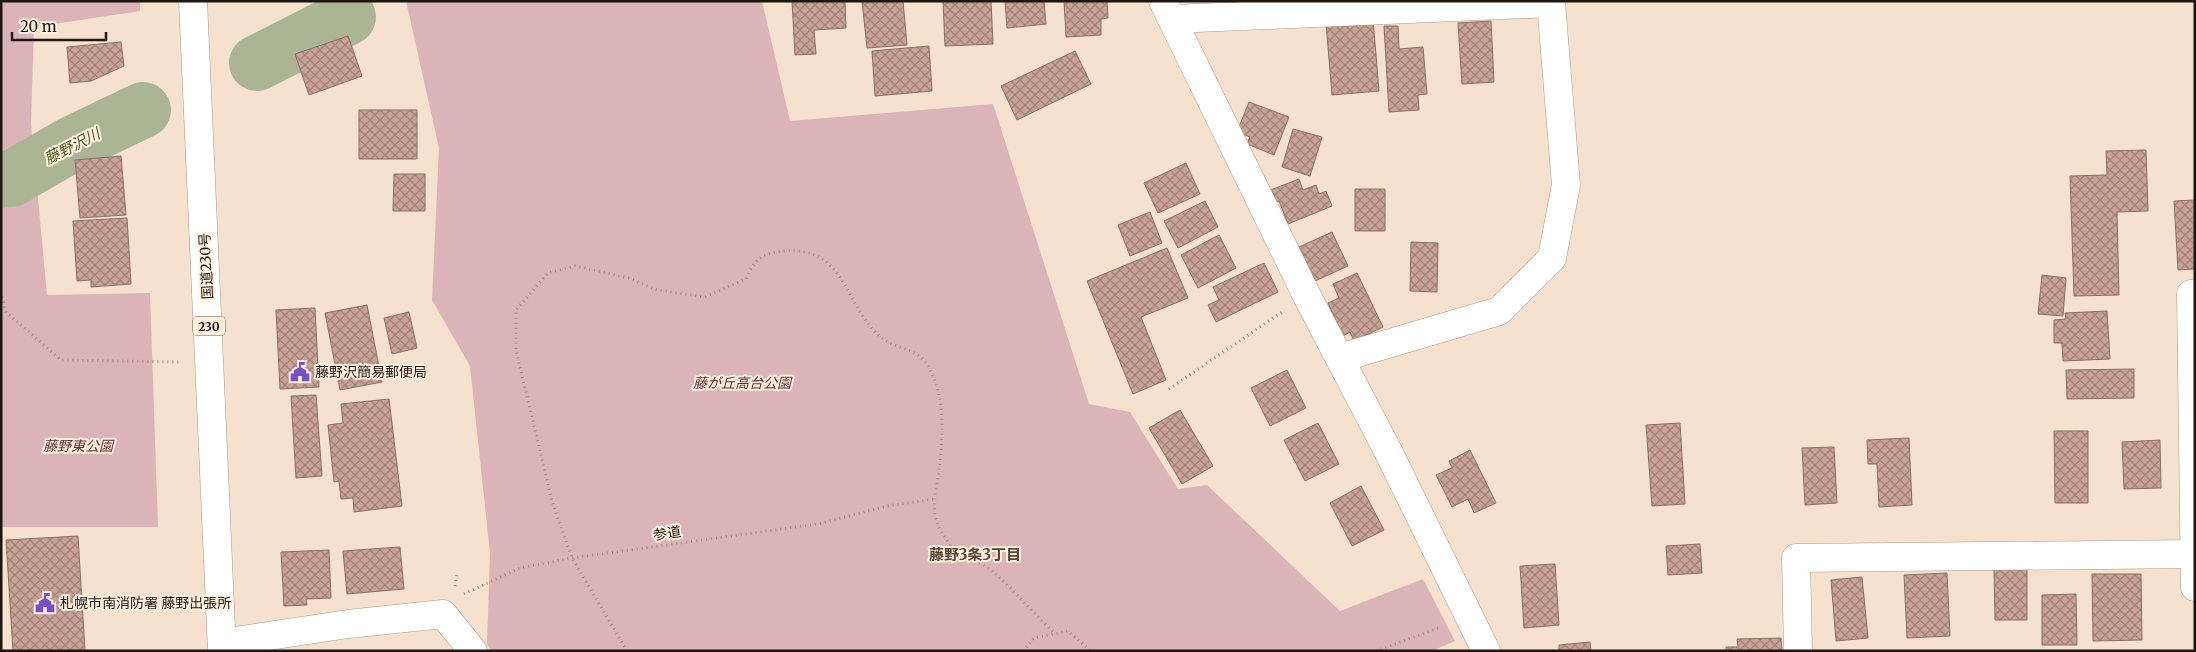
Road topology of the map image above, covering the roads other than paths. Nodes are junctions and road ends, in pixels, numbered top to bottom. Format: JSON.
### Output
{"nodes":[{"id":1,"x":193,"y":1,"type":"edge"},
{"id":2,"x":1168,"y":10,"type":"edge"},
{"id":3,"x":2195,"y":294,"type":"edge"},
{"id":4,"x":1340,"y":358,"type":"junction"},
{"id":5,"x":2194,"y":554,"type":"edge"},
{"id":6,"x":2195,"y":587,"type":"edge"},
{"id":7,"x":222,"y":647,"type":"edge"},
{"id":8,"x":473,"y":651,"type":"edge"},
{"id":9,"x":1486,"y":651,"type":"edge"},
{"id":10,"x":1798,"y":651,"type":"edge"}],
"edges":[{"from":1,"to":7,"type":"main road","name":"国道230号","number":"230"},
{"from":2,"to":4,"type":"main road"},
{"from":2,"to":4,"type":"main road"},
{"from":3,"to":5,"type":"main road"},
{"from":4,"to":9,"type":"main road"},
{"from":5,"to":6,"type":"main road"},
{"from":5,"to":10,"type":"main road"},
{"from":7,"to":8,"type":"main road"}]}
